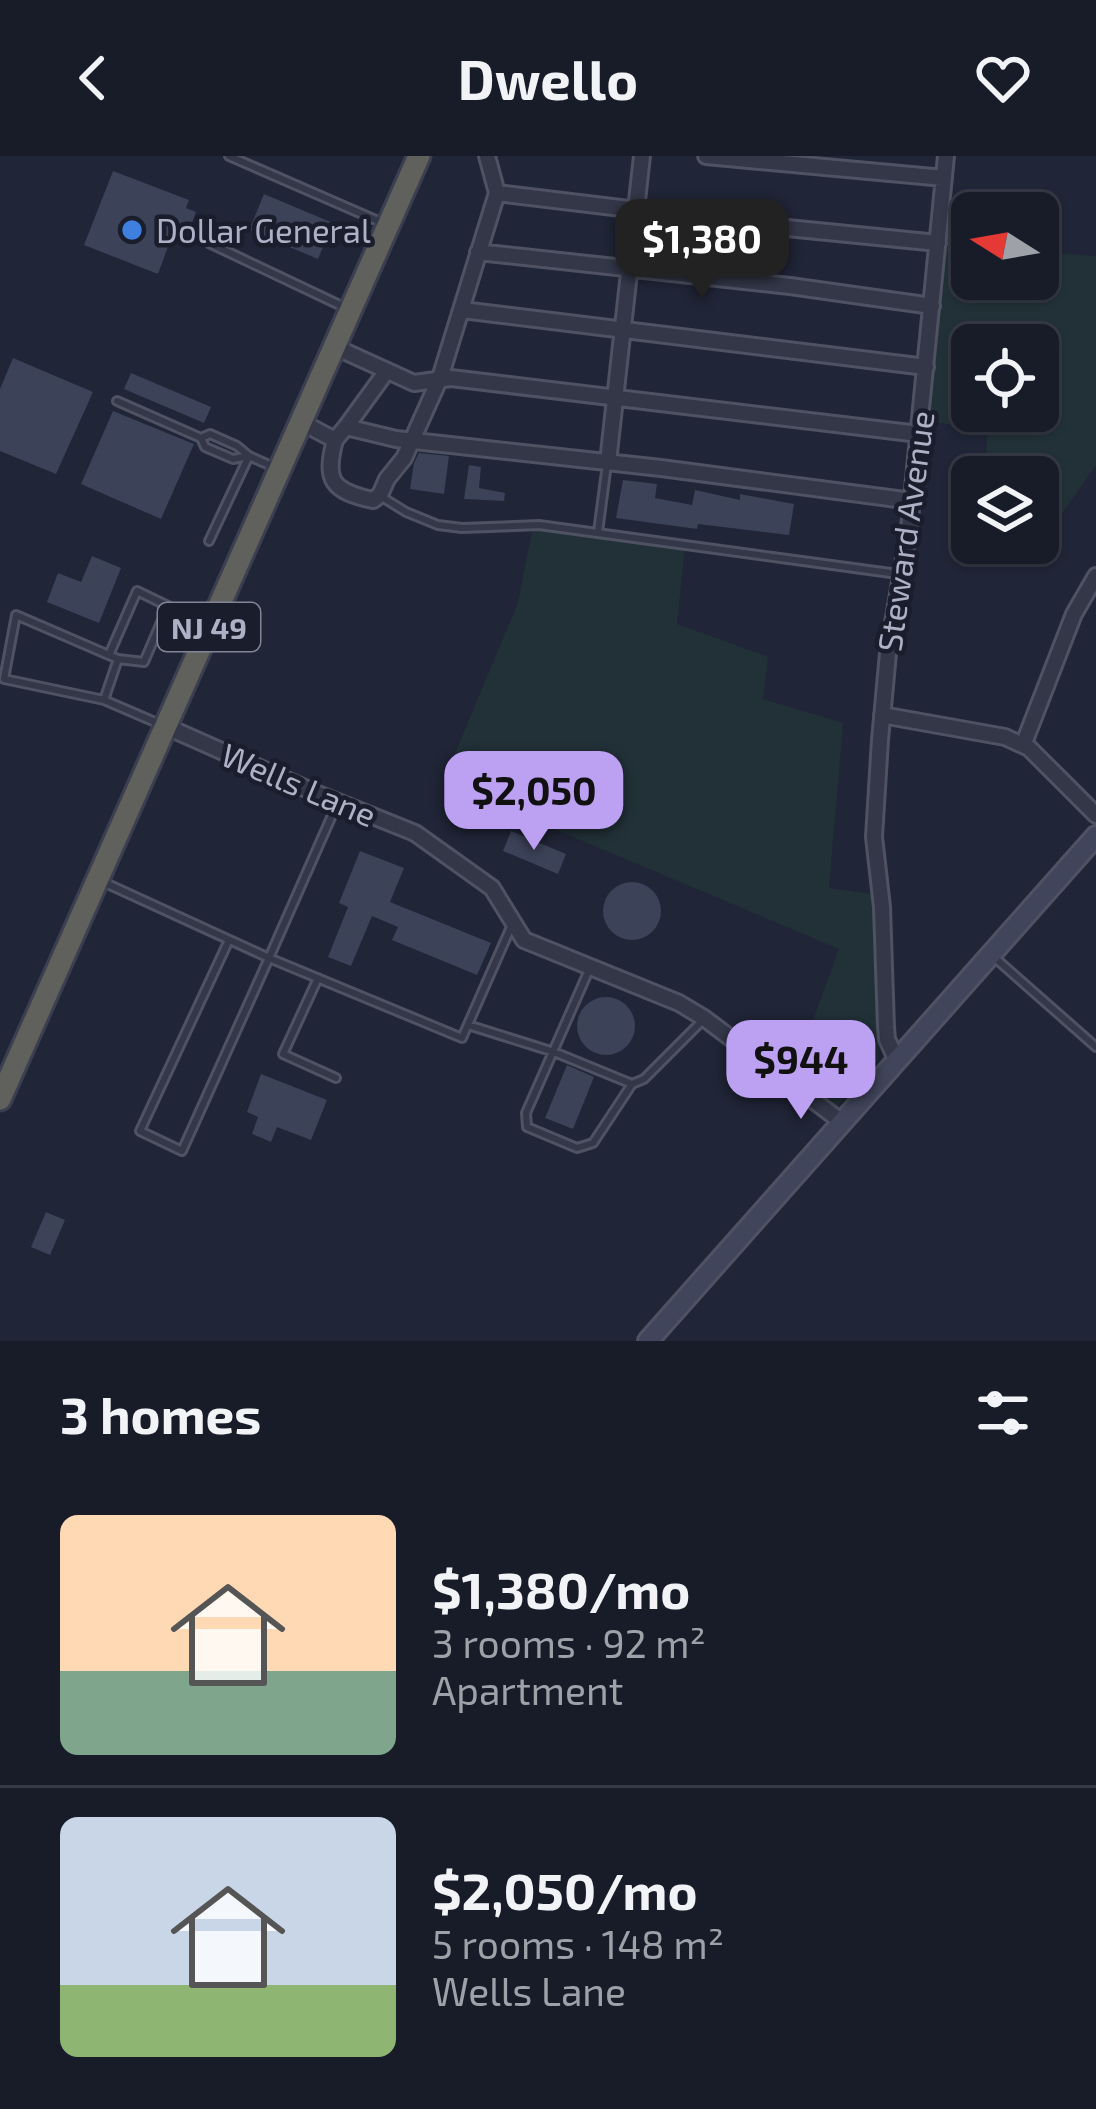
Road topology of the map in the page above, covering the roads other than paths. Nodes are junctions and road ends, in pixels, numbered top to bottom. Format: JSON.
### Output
{"nodes":[{"id":1,"x":229,"y":156,"type":"edge"},
{"id":2,"x":419,"y":156,"type":"edge"},
{"id":3,"x":487,"y":156,"type":"edge"},
{"id":4,"x":642,"y":156,"type":"edge"},
{"id":5,"x":706,"y":156,"type":"edge"},
{"id":6,"x":946,"y":156,"type":"edge"},
{"id":7,"x":944,"y":178,"type":"junction"},
{"id":8,"x":497,"y":193,"type":"junction"},
{"id":9,"x":638,"y":209,"type":"junction"},
{"id":10,"x":388,"y":226,"type":"junction"},
{"id":11,"x":209,"y":243,"type":"dead end"},
{"id":12,"x":938,"y":243,"type":"junction"},
{"id":13,"x":478,"y":252,"type":"junction"},
{"id":14,"x":630,"y":268,"type":"junction"},
{"id":15,"x":932,"y":306,"type":"junction"},
{"id":16,"x":351,"y":310,"type":"junction"},
{"id":17,"x":462,"y":310,"type":"junction"},
{"id":18,"x":624,"y":330,"type":"junction"},
{"id":19,"x":335,"y":347,"type":"junction"},
{"id":20,"x":926,"y":367,"type":"junction"},
{"id":21,"x":386,"y":372,"type":"junction"},
{"id":22,"x":440,"y":378,"type":"junction"},
{"id":23,"x":616,"y":397,"type":"junction"},
{"id":24,"x":117,"y":401,"type":"dead end"},
{"id":25,"x":301,"y":422,"type":"junction"},
{"id":26,"x":346,"y":427,"type":"junction"},
{"id":27,"x":920,"y":434,"type":"junction"},
{"id":28,"x":201,"y":438,"type":"junction"},
{"id":29,"x":335,"y":440,"type":"junction"},
{"id":30,"x":411,"y":440,"type":"junction"},
{"id":31,"x":249,"y":456,"type":"junction"},
{"id":32,"x":608,"y":462,"type":"junction"},
{"id":33,"x":280,"y":469,"type":"junction"},
{"id":34,"x":380,"y":496,"type":"junction"},
{"id":35,"x":912,"y":501,"type":"junction"},
{"id":36,"x":598,"y":532,"type":"junction"},
{"id":37,"x":209,"y":541,"type":"dead end"},
{"id":38,"x":902,"y":574,"type":"junction"},
{"id":39,"x":1096,"y":576,"type":"edge"},
{"id":40,"x":109,"y":655,"type":"junction"},
{"id":41,"x":118,"y":659,"type":"junction"},
{"id":42,"x":104,"y":700,"type":"junction"},
{"id":43,"x":882,"y":715,"type":"junction"},
{"id":44,"x":165,"y":726,"type":"junction"},
{"id":45,"x":1024,"y":743,"type":"junction"},
{"id":46,"x":339,"y":801,"type":"junction"},
{"id":47,"x":1096,"y":815,"type":"edge"},
{"id":48,"x":1096,"y":836,"type":"edge"},
{"id":49,"x":98,"y":880,"type":"junction"},
{"id":50,"x":513,"y":922,"type":"junction"},
{"id":51,"x":229,"y":940,"type":"junction"},
{"id":52,"x":991,"y":954,"type":"junction"},
{"id":53,"x":269,"y":958,"type":"junction"},
{"id":54,"x":590,"y":967,"type":"junction"},
{"id":55,"x":318,"y":978,"type":"junction"},
{"id":56,"x":704,"y":1018,"type":"junction"},
{"id":57,"x":468,"y":1025,"type":"junction"},
{"id":58,"x":1096,"y":1047,"type":"edge"},
{"id":59,"x":554,"y":1052,"type":"junction"},
{"id":60,"x":897,"y":1061,"type":"junction"},
{"id":61,"x":336,"y":1078,"type":"dead end"},
{"id":62,"x":632,"y":1084,"type":"junction"},
{"id":63,"x":0,"y":1099,"type":"edge"},
{"id":64,"x":842,"y":1122,"type":"junction"},
{"id":65,"x":648,"y":1341,"type":"edge"}],
"edges":[{"from":1,"to":10,"type":"lane"},
{"from":2,"to":10,"type":"highway","number":"NJ 49"},
{"from":3,"to":8,"type":"street"},
{"from":4,"to":9,"type":"street"},
{"from":5,"to":7,"type":"street"},
{"from":6,"to":7,"type":"street","name":"Steward Avenue"},
{"from":7,"to":12,"type":"street","name":"Steward Avenue"},
{"from":8,"to":9,"type":"street"},
{"from":8,"to":13,"type":"street"},
{"from":9,"to":12,"type":"street"},
{"from":9,"to":14,"type":"street"},
{"from":10,"to":16,"type":"highway","number":"NJ 49"},
{"from":11,"to":16,"type":"lane"},
{"from":12,"to":15,"type":"street","name":"Steward Avenue"},
{"from":13,"to":14,"type":"street"},
{"from":13,"to":17,"type":"street"},
{"from":14,"to":15,"type":"street"},
{"from":14,"to":18,"type":"street"},
{"from":15,"to":20,"type":"street","name":"Steward Avenue"},
{"from":16,"to":19,"type":"highway","number":"NJ 49"},
{"from":17,"to":18,"type":"street"},
{"from":17,"to":22,"type":"street"},
{"from":18,"to":20,"type":"street"},
{"from":18,"to":23,"type":"street"},
{"from":19,"to":21,"type":"street"},
{"from":19,"to":25,"type":"highway","number":"NJ 49"},
{"from":20,"to":27,"type":"street","name":"Steward Avenue"},
{"from":21,"to":22,"type":"street"},
{"from":21,"to":26,"type":"street"},
{"from":22,"to":23,"type":"street"},
{"from":22,"to":30,"type":"street"},
{"from":23,"to":27,"type":"street"},
{"from":23,"to":32,"type":"street"},
{"from":24,"to":28,"type":"lane"},
{"from":25,"to":29,"type":"street"},
{"from":25,"to":33,"type":"highway","number":"NJ 49"},
{"from":26,"to":29,"type":"street"},
{"from":26,"to":30,"type":"street"},
{"from":27,"to":35,"type":"street","name":"Steward Avenue"},
{"from":28,"to":31,"type":"lane"},
{"from":28,"to":31,"type":"lane"},
{"from":29,"to":34,"type":"street"},
{"from":30,"to":32,"type":"street"},
{"from":30,"to":34,"type":"street"},
{"from":31,"to":33,"type":"lane"},
{"from":31,"to":37,"type":"lane"},
{"from":32,"to":35,"type":"street"},
{"from":32,"to":36,"type":"lane"},
{"from":33,"to":44,"type":"highway","number":"NJ 49"},
{"from":34,"to":36,"type":"lane"},
{"from":35,"to":38,"type":"street","name":"Steward Avenue"},
{"from":36,"to":38,"type":"lane"},
{"from":38,"to":43,"type":"street","name":"Steward Avenue"},
{"from":39,"to":45,"type":"street"},
{"from":40,"to":41,"type":"lane"},
{"from":40,"to":41,"type":"lane"},
{"from":40,"to":42,"type":"lane"},
{"from":41,"to":42,"type":"lane"},
{"from":42,"to":44,"type":"lane"},
{"from":43,"to":45,"type":"street"},
{"from":43,"to":60,"type":"street","name":"Steward Avenue"},
{"from":44,"to":46,"type":"street","name":"Wells Lane"},
{"from":44,"to":49,"type":"highway","number":"NJ 49"},
{"from":45,"to":47,"type":"street"},
{"from":46,"to":50,"type":"street","name":"Wells Lane"},
{"from":46,"to":53,"type":"lane"},
{"from":48,"to":52,"type":"main road"},
{"from":49,"to":51,"type":"lane"},
{"from":49,"to":63,"type":"highway","number":"NJ 49"},
{"from":50,"to":54,"type":"street","name":"Wells Lane"},
{"from":50,"to":57,"type":"lane"},
{"from":51,"to":53,"type":"lane"},
{"from":51,"to":53,"type":"lane"},
{"from":52,"to":58,"type":"lane"},
{"from":52,"to":60,"type":"main road"},
{"from":53,"to":55,"type":"lane"},
{"from":54,"to":56,"type":"street","name":"Wells Lane"},
{"from":54,"to":59,"type":"lane"},
{"from":55,"to":57,"type":"lane"},
{"from":55,"to":61,"type":"lane"},
{"from":56,"to":62,"type":"lane"},
{"from":56,"to":64,"type":"street","name":"Wells Lane"},
{"from":57,"to":59,"type":"lane"},
{"from":59,"to":62,"type":"lane"},
{"from":59,"to":62,"type":"lane"},
{"from":60,"to":64,"type":"main road"},
{"from":64,"to":65,"type":"main road"}]}
